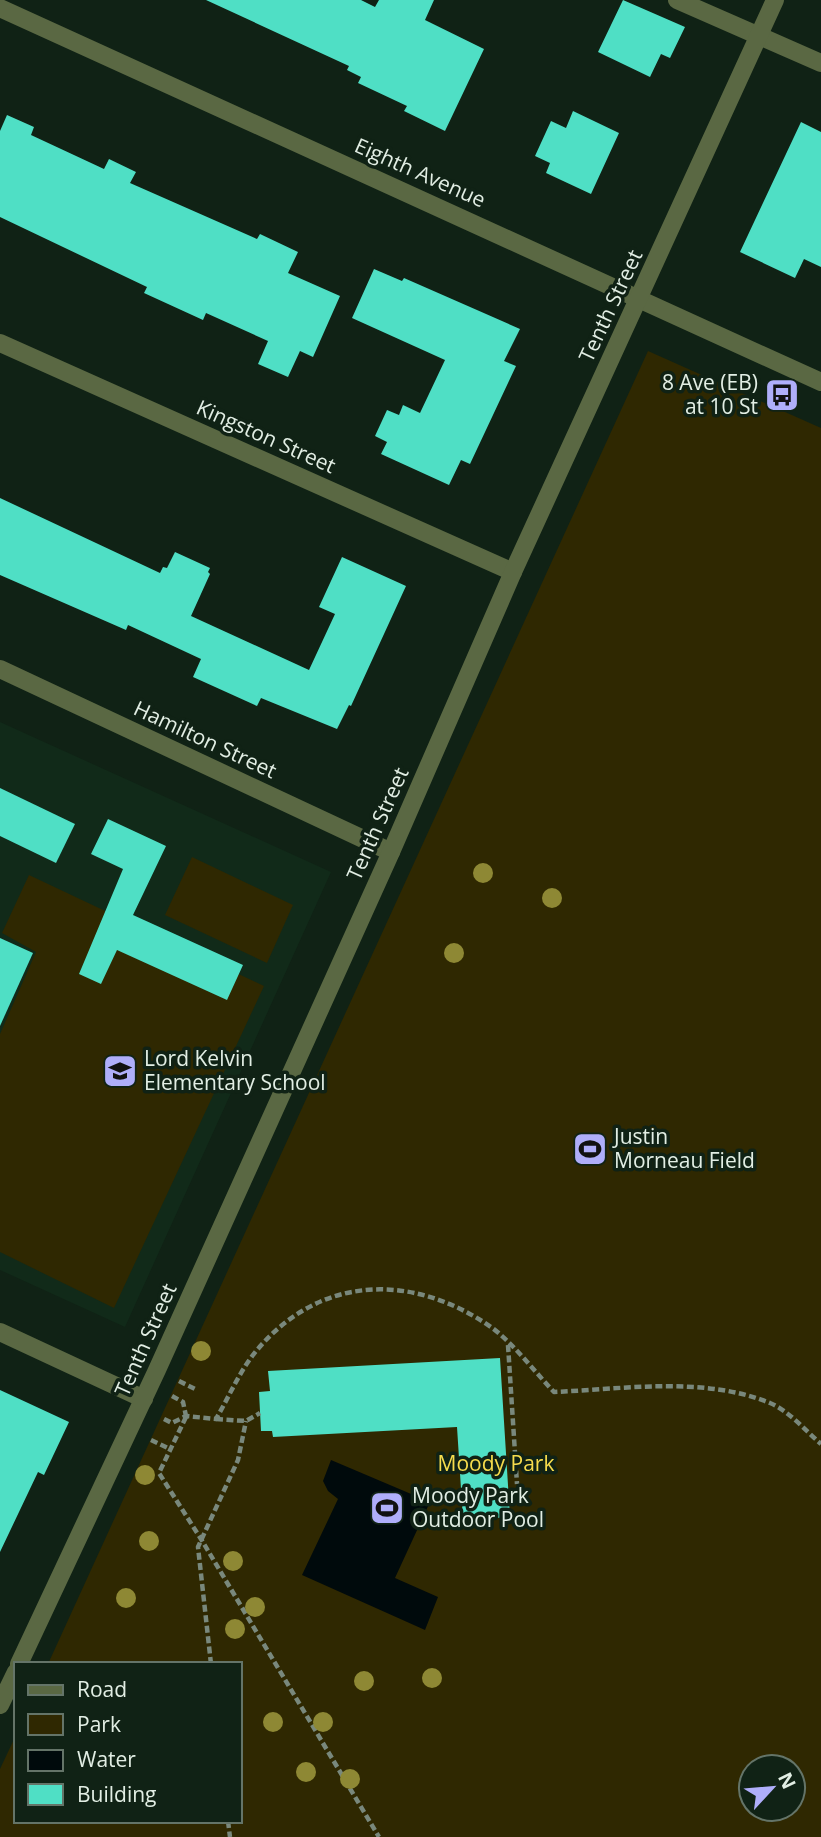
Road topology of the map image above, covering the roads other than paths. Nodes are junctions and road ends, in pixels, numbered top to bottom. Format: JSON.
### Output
{"nodes":[{"id":1,"x":677,"y":0,"type":"edge"},
{"id":2,"x":775,"y":0,"type":"edge"},
{"id":3,"x":0,"y":8,"type":"edge"},
{"id":4,"x":759,"y":34,"type":"junction"},
{"id":5,"x":821,"y":64,"type":"edge"},
{"id":6,"x":639,"y":297,"type":"junction"},
{"id":7,"x":0,"y":343,"type":"edge"},
{"id":8,"x":821,"y":382,"type":"edge"},
{"id":9,"x":513,"y":572,"type":"junction"},
{"id":10,"x":0,"y":669,"type":"edge"},
{"id":11,"x":391,"y":852,"type":"junction"},
{"id":12,"x":0,"y":1332,"type":"edge"},
{"id":13,"x":145,"y":1399,"type":"junction"},
{"id":14,"x":20,"y":1662,"type":"edge"},
{"id":15,"x":14,"y":1676,"type":"edge"},
{"id":16,"x":0,"y":1705,"type":"edge"}],
"edges":[{"from":1,"to":4,"type":"street"},
{"from":2,"to":4,"type":"street","name":"Tenth Street"},
{"from":3,"to":6,"type":"street","name":"Eighth Avenue"},
{"from":4,"to":5,"type":"street"},
{"from":4,"to":6,"type":"street","name":"Tenth Street"},
{"from":6,"to":8,"type":"street","name":"Eighth Avenue"},
{"from":6,"to":9,"type":"street","name":"Tenth Street"},
{"from":7,"to":9,"type":"street","name":"Kingston Street"},
{"from":9,"to":11,"type":"street","name":"Tenth Street"},
{"from":10,"to":11,"type":"street","name":"Hamilton Street"},
{"from":11,"to":13,"type":"street","name":"Tenth Street"},
{"from":12,"to":13,"type":"street"},
{"from":13,"to":14,"type":"street","name":"Tenth Street"},
{"from":15,"to":16,"type":"street"}]}
